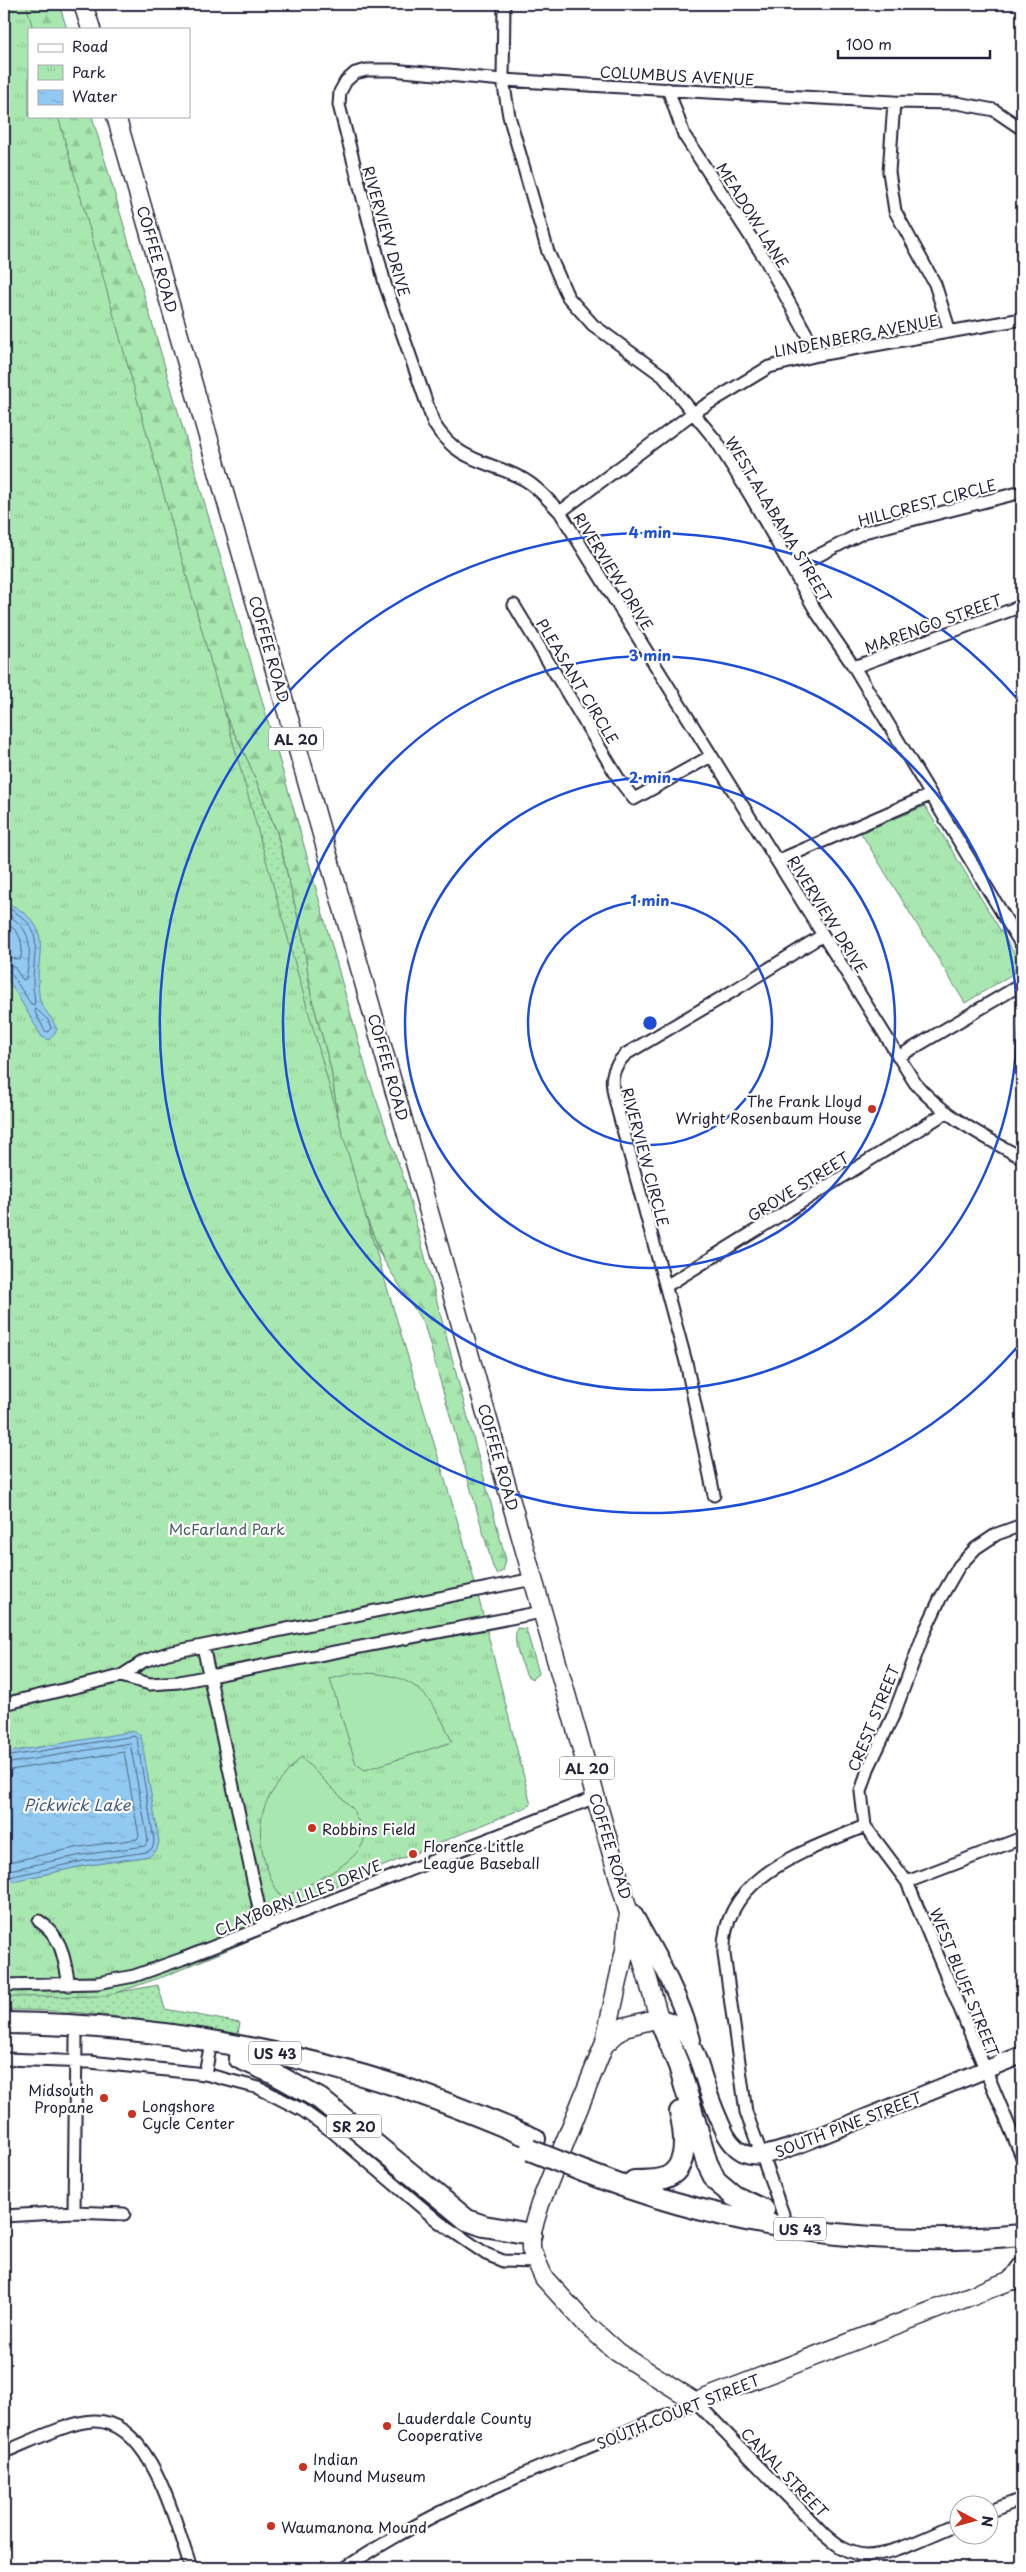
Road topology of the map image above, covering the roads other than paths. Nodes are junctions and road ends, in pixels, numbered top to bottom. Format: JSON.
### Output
{"nodes":[{"id":1,"x":83,"y":4,"type":"edge"},
{"id":2,"x":504,"y":4,"type":"edge"},
{"id":3,"x":91,"y":28,"type":"edge"},
{"id":4,"x":504,"y":80,"type":"junction"},
{"id":5,"x":668,"y":89,"type":"junction"},
{"id":6,"x":340,"y":98,"type":"joint"},
{"id":7,"x":894,"y":102,"type":"junction"},
{"id":8,"x":117,"y":118,"type":"edge"},
{"id":9,"x":1022,"y":129,"type":"edge"},
{"id":10,"x":1022,"y":319,"type":"edge"},
{"id":11,"x":950,"y":332,"type":"junction"},
{"id":12,"x":818,"y":355,"type":"junction"},
{"id":13,"x":693,"y":412,"type":"junction"},
{"id":14,"x":1018,"y":493,"type":"dead end"},
{"id":15,"x":560,"y":512,"type":"junction"},
{"id":16,"x":792,"y":569,"type":"junction"},
{"id":17,"x":514,"y":606,"type":"dead end"},
{"id":18,"x":1022,"y":606,"type":"edge"},
{"id":19,"x":854,"y":667,"type":"junction"},
{"id":20,"x":710,"y":756,"type":"junction"},
{"id":21,"x":930,"y":795,"type":"junction"},
{"id":22,"x":777,"y":861,"type":"junction"},
{"id":23,"x":823,"y":934,"type":"junction"},
{"id":24,"x":1022,"y":946,"type":"edge"},
{"id":25,"x":1022,"y":984,"type":"edge"},
{"id":26,"x":898,"y":1057,"type":"junction"},
{"id":27,"x":946,"y":1112,"type":"junction"},
{"id":28,"x":1022,"y":1158,"type":"edge"},
{"id":29,"x":666,"y":1286,"type":"junction"},
{"id":30,"x":714,"y":1495,"type":"dead end"},
{"id":31,"x":1022,"y":1525,"type":"edge"},
{"id":32,"x":533,"y":1579,"type":"junction"},
{"id":33,"x":542,"y":1612,"type":"junction"},
{"id":34,"x":203,"y":1646,"type":"junction"},
{"id":35,"x":121,"y":1676,"type":"junction"},
{"id":36,"x":210,"y":1678,"type":"junction"},
{"id":37,"x":4,"y":1704,"type":"edge"},
{"id":38,"x":596,"y":1797,"type":"junction"},
{"id":39,"x":865,"y":1826,"type":"junction"},
{"id":40,"x":1022,"y":1838,"type":"edge"},
{"id":41,"x":907,"y":1882,"type":"junction"},
{"id":42,"x":629,"y":1906,"type":"junction"},
{"id":43,"x":39,"y":1921,"type":"dead end"},
{"id":44,"x":263,"y":1927,"type":"junction"},
{"id":45,"x":4,"y":1985,"type":"edge"},
{"id":46,"x":69,"y":1985,"type":"junction"},
{"id":47,"x":659,"y":2018,"type":"junction"},
{"id":48,"x":4,"y":2023,"type":"edge"},
{"id":49,"x":4,"y":2033,"type":"edge"},
{"id":50,"x":76,"y":2038,"type":"junction"},
{"id":51,"x":604,"y":2045,"type":"junction"},
{"id":52,"x":695,"y":2052,"type":"junction"},
{"id":53,"x":209,"y":2053,"type":"junction"},
{"id":54,"x":1022,"y":2055,"type":"edge"},
{"id":55,"x":239,"y":2058,"type":"junction"},
{"id":56,"x":4,"y":2059,"type":"edge"},
{"id":57,"x":75,"y":2061,"type":"junction"},
{"id":58,"x":985,"y":2070,"type":"junction"},
{"id":59,"x":205,"y":2074,"type":"junction"},
{"id":60,"x":533,"y":2144,"type":"junction"},
{"id":61,"x":763,"y":2156,"type":"junction"},
{"id":62,"x":1022,"y":2157,"type":"edge"},
{"id":63,"x":587,"y":2167,"type":"junction"},
{"id":64,"x":634,"y":2181,"type":"junction"},
{"id":65,"x":74,"y":2212,"type":"junction"},
{"id":66,"x":773,"y":2212,"type":"junction"},
{"id":67,"x":124,"y":2214,"type":"dead end"},
{"id":68,"x":4,"y":2216,"type":"edge"},
{"id":69,"x":531,"y":2234,"type":"junction"},
{"id":70,"x":1021,"y":2236,"type":"edge"},
{"id":71,"x":535,"y":2262,"type":"junction"},
{"id":72,"x":1019,"y":2274,"type":"edge"},
{"id":73,"x":696,"y":2402,"type":"junction"},
{"id":74,"x":4,"y":2452,"type":"edge"},
{"id":75,"x":1022,"y":2499,"type":"edge"},
{"id":76,"x":998,"y":2508,"type":"edge"},
{"id":77,"x":948,"y":2528,"type":"edge"},
{"id":78,"x":191,"y":2568,"type":"edge"},
{"id":79,"x":345,"y":2568,"type":"edge"}],
"edges":[{"from":1,"to":3,"type":"main road"},
{"from":2,"to":4,"type":"street","name":"WEST ALABAMA STREET"},
{"from":4,"to":5,"type":"street","name":"COLUMBUS AVENUE"},
{"from":4,"to":6,"type":"street","name":"COLUMBUS AVENUE"},
{"from":4,"to":13,"type":"street","name":"WEST ALABAMA STREET"},
{"from":5,"to":7,"type":"street","name":"COLUMBUS AVENUE"},
{"from":5,"to":12,"type":"street","name":"MEADOW LANE"},
{"from":6,"to":15,"type":"street","name":"RIVERVIEW DRIVE"},
{"from":7,"to":9,"type":"street","name":"COLUMBUS AVENUE"},
{"from":7,"to":11,"type":"street"},
{"from":8,"to":32,"type":"main road","name":"COFFEE ROAD","number":"AL 20"},
{"from":10,"to":11,"type":"street","name":"LINDENBERG AVENUE"},
{"from":11,"to":12,"type":"street","name":"LINDENBERG AVENUE"},
{"from":12,"to":13,"type":"street","name":"LINDENBERG AVENUE"},
{"from":13,"to":15,"type":"street","name":"LINDENBERG AVENUE"},
{"from":13,"to":16,"type":"street","name":"WEST ALABAMA STREET"},
{"from":14,"to":16,"type":"street","name":"HILLCREST CIRCLE"},
{"from":15,"to":20,"type":"street","name":"RIVERVIEW DRIVE"},
{"from":16,"to":19,"type":"street","name":"WEST ALABAMA STREET"},
{"from":17,"to":20,"type":"street","name":"PLEASANT CIRCLE"},
{"from":18,"to":19,"type":"street","name":"MARENGO STREET"},
{"from":19,"to":21,"type":"street","name":"WEST ALABAMA STREET"},
{"from":20,"to":22,"type":"street","name":"RIVERVIEW DRIVE"},
{"from":21,"to":22,"type":"street"},
{"from":21,"to":24,"type":"street","name":"WEST ALABAMA STREET"},
{"from":22,"to":23,"type":"street","name":"RIVERVIEW DRIVE"},
{"from":23,"to":26,"type":"street","name":"RIVERVIEW DRIVE"},
{"from":23,"to":29,"type":"street","name":"RIVERVIEW CIRCLE"},
{"from":25,"to":26,"type":"street"},
{"from":26,"to":27,"type":"street","name":"RIVERVIEW DRIVE"},
{"from":27,"to":28,"type":"street","name":"RIVERVIEW DRIVE"},
{"from":27,"to":29,"type":"street","name":"GROVE STREET"},
{"from":29,"to":30,"type":"street","name":"RIVERVIEW CIRCLE"},
{"from":31,"to":39,"type":"street","name":"CREST STREET"},
{"from":32,"to":33,"type":"main road","name":"COFFEE ROAD","number":"AL 20"},
{"from":32,"to":34,"type":"street"},
{"from":33,"to":36,"type":"street"},
{"from":33,"to":38,"type":"main road","name":"COFFEE ROAD","number":"AL 20"},
{"from":34,"to":35,"type":"street"},
{"from":34,"to":36,"type":"street"},
{"from":35,"to":36,"type":"street"},
{"from":35,"to":37,"type":"street"},
{"from":36,"to":44,"type":"street"},
{"from":38,"to":42,"type":"main road","name":"COFFEE ROAD","number":"AL 20"},
{"from":38,"to":44,"type":"street","name":"CLAYBORN LILES DRIVE"},
{"from":39,"to":41,"type":"street","name":"WEST BLUFF STREET"},
{"from":39,"to":61,"type":"street"},
{"from":40,"to":41,"type":"street"},
{"from":41,"to":58,"type":"street","name":"WEST BLUFF STREET"},
{"from":42,"to":47,"type":"main road","name":"COFFEE ROAD","number":"AL 20"},
{"from":42,"to":51,"type":"main road"},
{"from":42,"to":52,"type":"main road"},
{"from":43,"to":46,"type":"street"},
{"from":44,"to":46,"type":"street","name":"CLAYBORN LILES DRIVE"},
{"from":45,"to":46,"type":"street","name":"CLAYBORN LILES DRIVE"},
{"from":47,"to":51,"type":"main road"},
{"from":47,"to":52,"type":"main road","name":"SOUTH PINE STREET"},
{"from":47,"to":64,"type":"highway"},
{"from":47,"to":66,"type":"highway"},
{"from":48,"to":60,"type":"highway","number":"US 43"},
{"from":49,"to":50,"type":"highway","number":"US 43"},
{"from":50,"to":53,"type":"highway","number":"US 43"},
{"from":50,"to":57,"type":"street"},
{"from":51,"to":69,"type":"main road"},
{"from":52,"to":61,"type":"main road","name":"SOUTH PINE STREET"},
{"from":53,"to":55,"type":"highway","number":"US 43"},
{"from":53,"to":59,"type":"street"},
{"from":54,"to":58,"type":"main road","name":"SOUTH PINE STREET"},
{"from":55,"to":60,"type":"highway","number":"US 43"},
{"from":55,"to":69,"type":"highway","number":"SR 20"},
{"from":56,"to":57,"type":"street"},
{"from":57,"to":59,"type":"street"},
{"from":57,"to":65,"type":"street"},
{"from":58,"to":61,"type":"main road","name":"SOUTH PINE STREET"},
{"from":58,"to":62,"type":"street","name":"WEST BLUFF STREET"},
{"from":59,"to":71,"type":"street"},
{"from":60,"to":63,"type":"highway","number":"US 43"},
{"from":61,"to":66,"type":"street"},
{"from":63,"to":64,"type":"highway","number":"US 43"},
{"from":63,"to":70,"type":"highway","number":"US 43"},
{"from":64,"to":66,"type":"highway","number":"US 43"},
{"from":65,"to":67,"type":"street"},
{"from":65,"to":68,"type":"street"},
{"from":66,"to":70,"type":"highway","number":"US 43"},
{"from":69,"to":71,"type":"main road"},
{"from":71,"to":73,"type":"main road"},
{"from":72,"to":73,"type":"main road","name":"SOUTH COURT STREET"},
{"from":73,"to":77,"type":"street","name":"CANAL STREET"},
{"from":73,"to":79,"type":"street","name":"SOUTH COURT STREET"},
{"from":74,"to":78,"type":"street"},
{"from":75,"to":76,"type":"street"}]}
